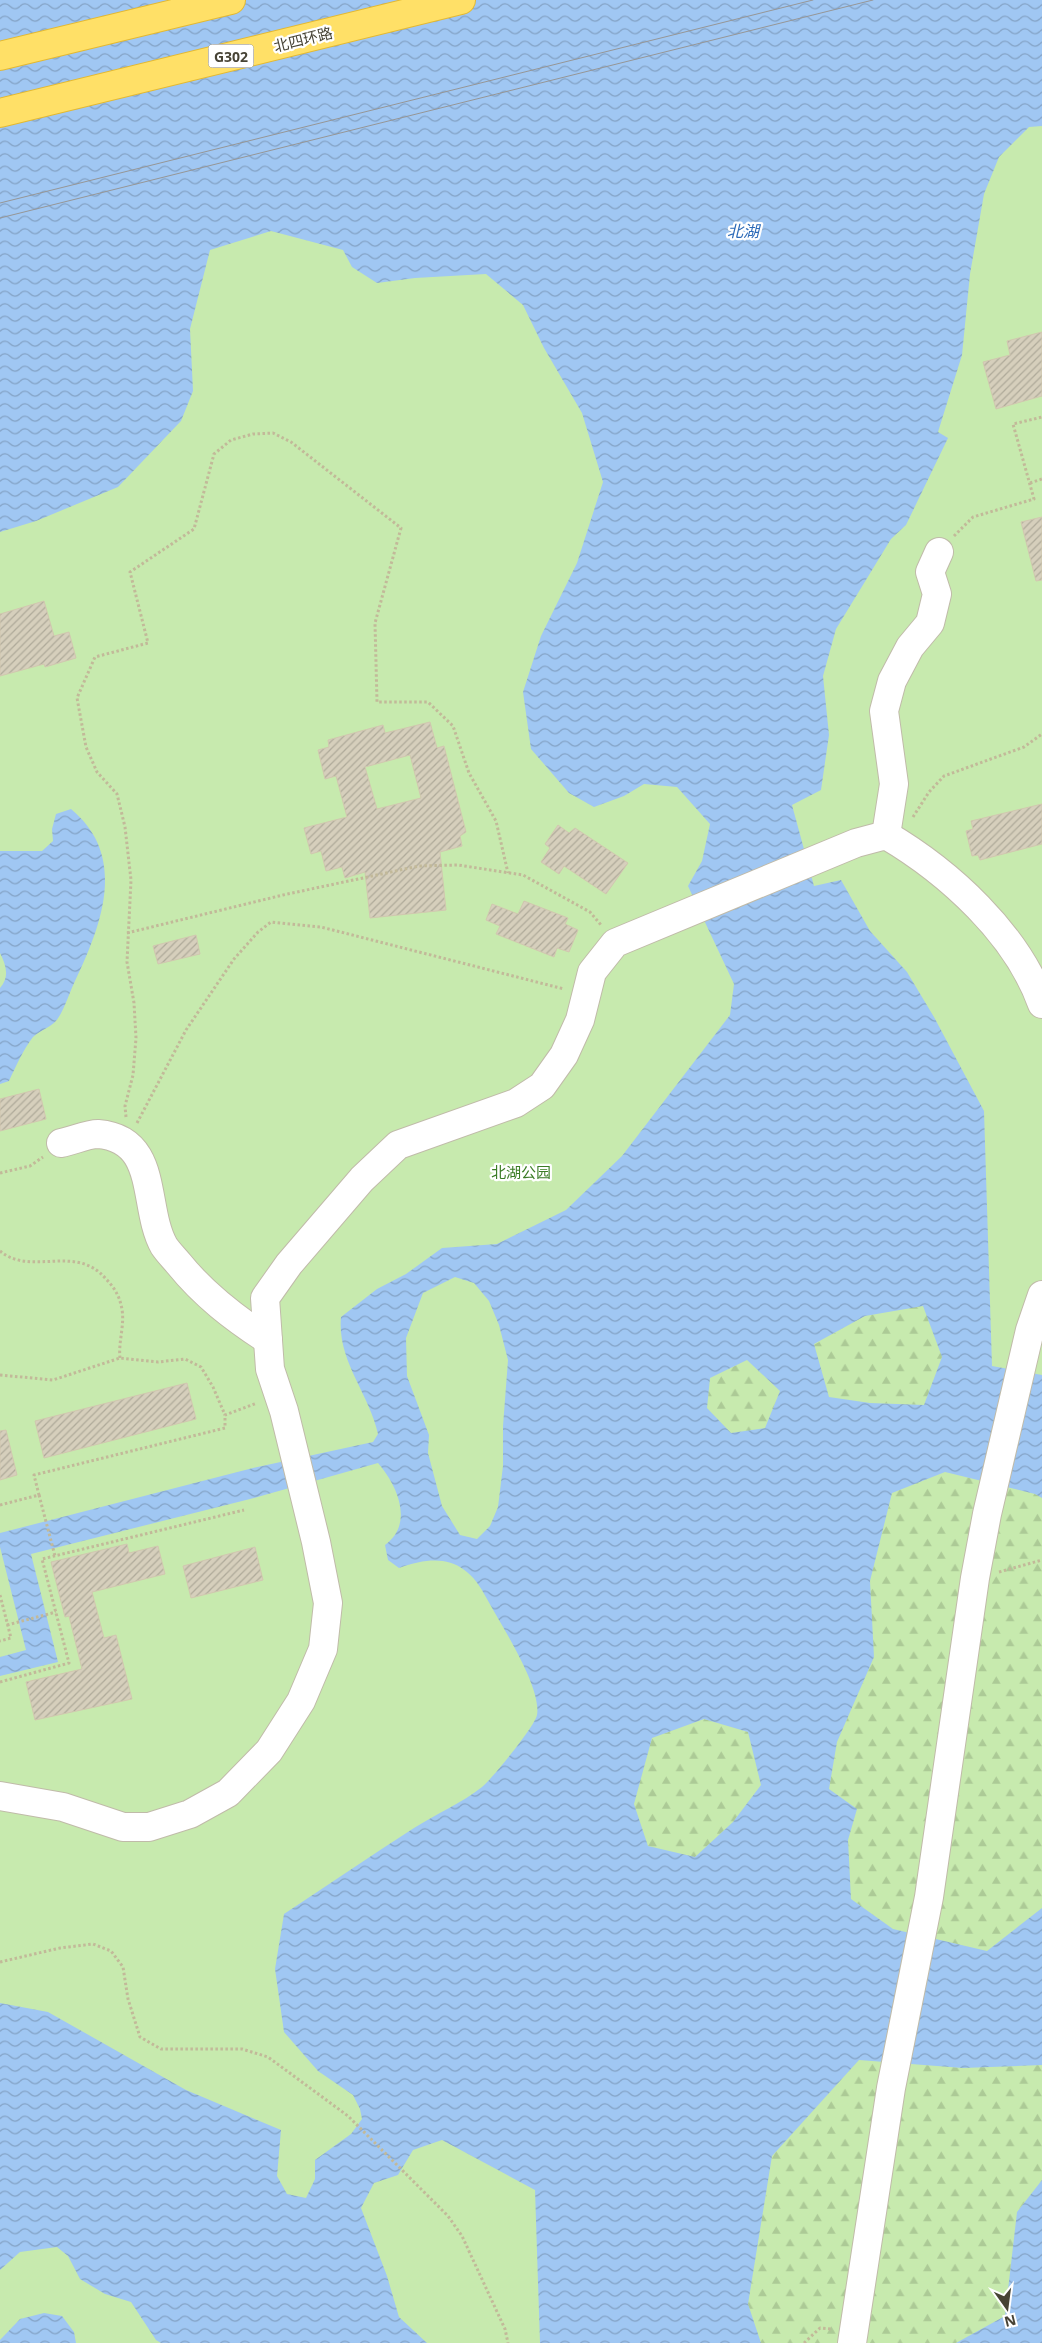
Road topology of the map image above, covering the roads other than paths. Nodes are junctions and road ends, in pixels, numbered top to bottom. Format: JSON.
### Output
{"nodes":[{"id":1,"x":231,"y":0,"type":"edge"},
{"id":2,"x":461,"y":0,"type":"edge"},
{"id":3,"x":0,"y":56,"type":"edge"},
{"id":4,"x":0,"y":113,"type":"edge"},
{"id":5,"x":939,"y":552,"type":"road end"},
{"id":6,"x":886,"y":835,"type":"junction"},
{"id":7,"x":1042,"y":1004,"type":"edge"},
{"id":8,"x":61,"y":1143,"type":"road end"},
{"id":9,"x":1042,"y":1295,"type":"edge"},
{"id":10,"x":268,"y":1340,"type":"junction"},
{"id":11,"x":0,"y":1796,"type":"edge"},
{"id":12,"x":853,"y":2338,"type":"edge"}],
"edges":[{"from":1,"to":3,"type":"highway"},
{"from":2,"to":4,"type":"highway","name":"北四环路","number":"G302"},
{"from":5,"to":6,"type":"street"},
{"from":6,"to":7,"type":"street"},
{"from":6,"to":10,"type":"street"},
{"from":8,"to":10,"type":"street"},
{"from":9,"to":12,"type":"street"},
{"from":10,"to":11,"type":"street"}]}
